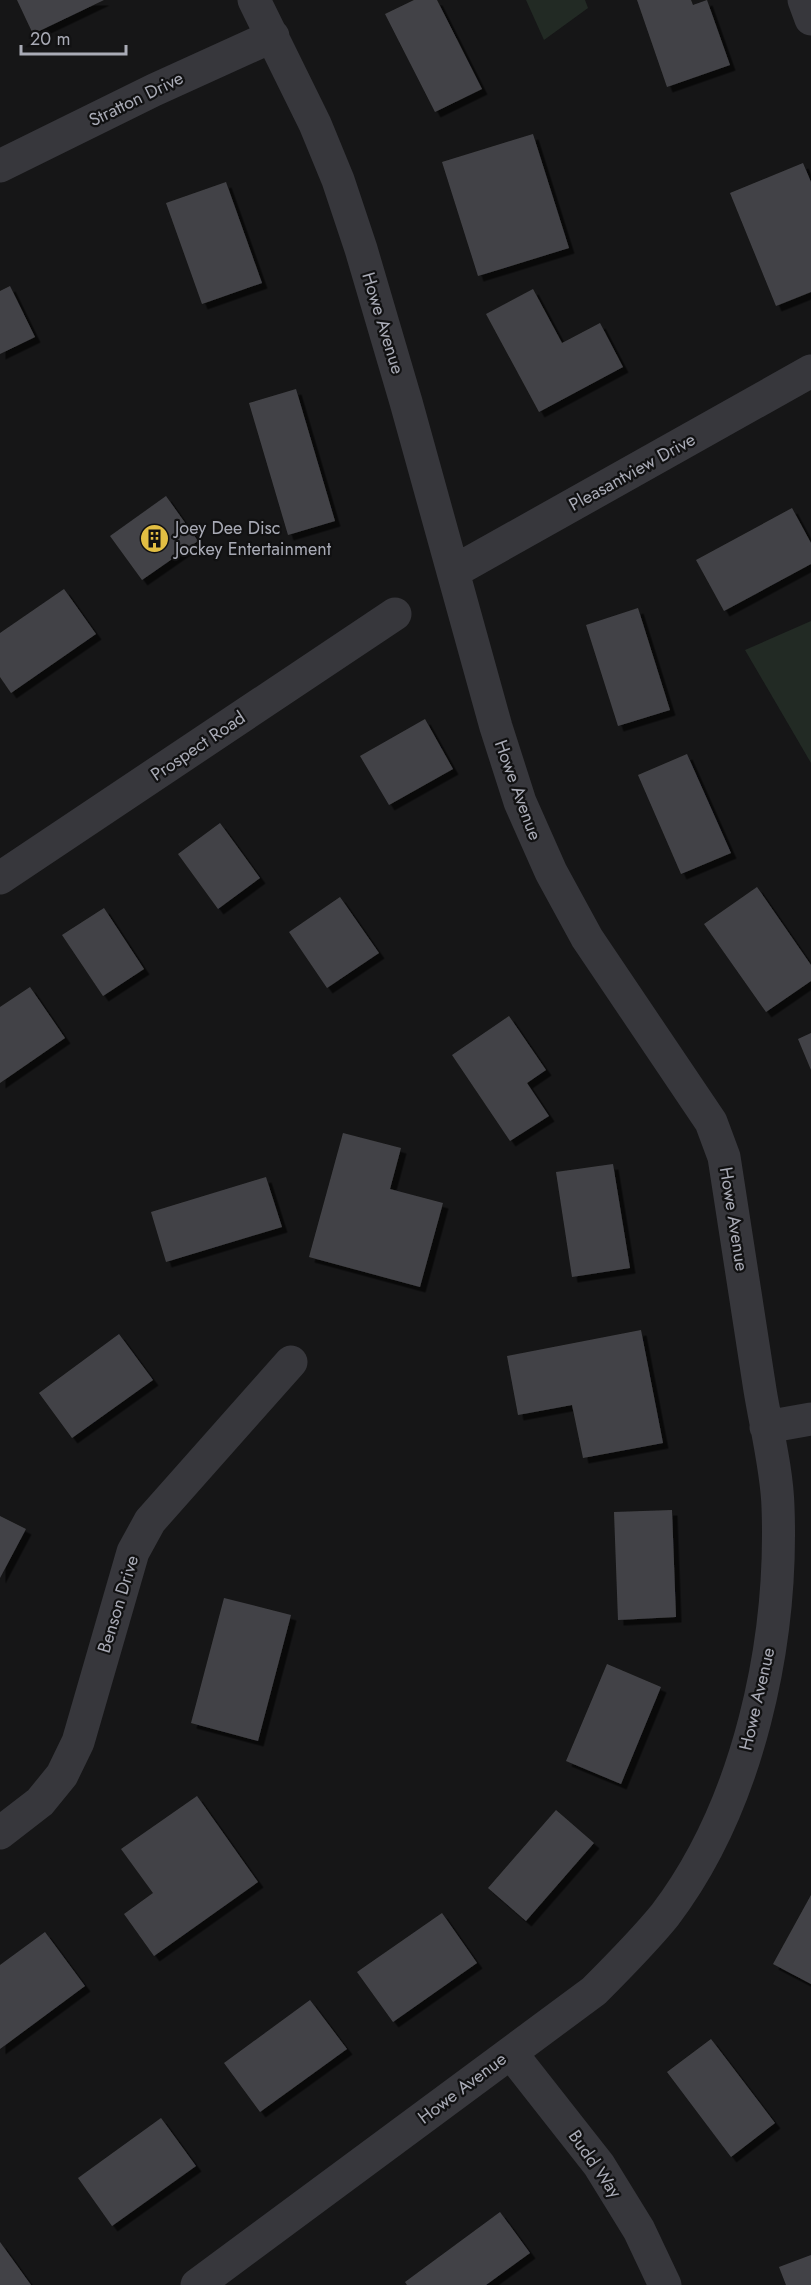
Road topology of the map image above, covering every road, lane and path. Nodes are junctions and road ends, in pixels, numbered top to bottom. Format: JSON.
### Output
{"nodes":[{"id":1,"x":254,"y":0,"type":"edge"},
{"id":2,"x":804,"y":0,"type":"edge"},
{"id":3,"x":811,"y":19,"type":"edge"},
{"id":4,"x":273,"y":36,"type":"junction"},
{"id":5,"x":0,"y":166,"type":"edge"},
{"id":6,"x":811,"y":371,"type":"edge"},
{"id":7,"x":453,"y":572,"type":"junction"},
{"id":8,"x":395,"y":614,"type":"dead end"},
{"id":9,"x":0,"y":878,"type":"edge"},
{"id":10,"x":291,"y":1362,"type":"dead end"},
{"id":11,"x":811,"y":1419,"type":"edge"},
{"id":12,"x":766,"y":1426,"type":"junction"},
{"id":13,"x":0,"y":1833,"type":"edge"},
{"id":14,"x":511,"y":2053,"type":"junction"},
{"id":15,"x":197,"y":2285,"type":"edge"},
{"id":16,"x":665,"y":2285,"type":"edge"}],
"edges":[{"from":1,"to":4,"type":"street","name":"Howe Avenue"},
{"from":2,"to":3,"type":"street"},
{"from":4,"to":5,"type":"street","name":"Stratton Drive"},
{"from":4,"to":7,"type":"street","name":"Howe Avenue"},
{"from":6,"to":7,"type":"street","name":"Pleasantview Drive"},
{"from":7,"to":12,"type":"street","name":"Howe Avenue"},
{"from":8,"to":9,"type":"street","name":"Prospect Road"},
{"from":10,"to":13,"type":"street","name":"Benson Drive"},
{"from":11,"to":12,"type":"street"},
{"from":12,"to":14,"type":"street","name":"Howe Avenue"},
{"from":14,"to":15,"type":"street","name":"Howe Avenue"},
{"from":14,"to":16,"type":"street","name":"Budd Way"}]}
